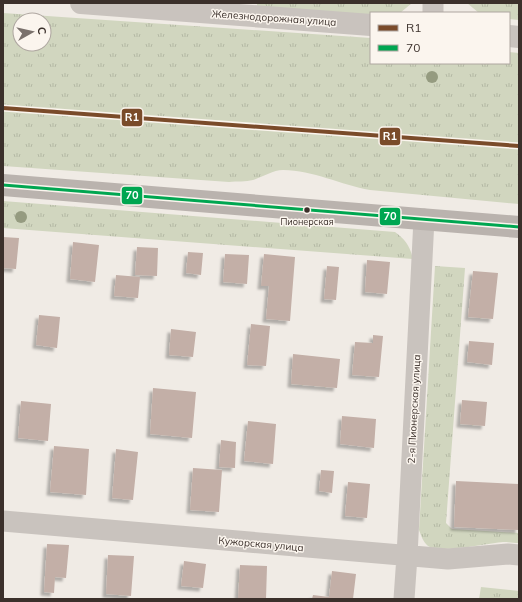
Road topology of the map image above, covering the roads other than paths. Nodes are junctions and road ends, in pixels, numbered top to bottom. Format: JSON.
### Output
{"nodes":[{"id":1,"x":81,"y":3,"type":"edge"},
{"id":2,"x":370,"y":26,"type":"edge"},
{"id":3,"x":3,"y":185,"type":"edge"},
{"id":4,"x":424,"y":219,"type":"junction"},
{"id":5,"x":519,"y":227,"type":"edge"},
{"id":6,"x":3,"y":522,"type":"edge"},
{"id":7,"x":519,"y":555,"type":"edge"},
{"id":8,"x":407,"y":556,"type":"junction"},
{"id":9,"x":404,"y":599,"type":"edge"}],
"edges":[{"from":1,"to":2,"type":"street","name":"Железнодорожная улица"},
{"from":3,"to":4,"type":"main road"},
{"from":4,"to":5,"type":"main road"},
{"from":4,"to":8,"type":"street","name":"2-я Пионерская улица"},
{"from":6,"to":8,"type":"street","name":"Кужорская улица"},
{"from":7,"to":8,"type":"street","name":"Кужорская улица"},
{"from":8,"to":9,"type":"street","name":"2-я Пионерская улица"}]}
